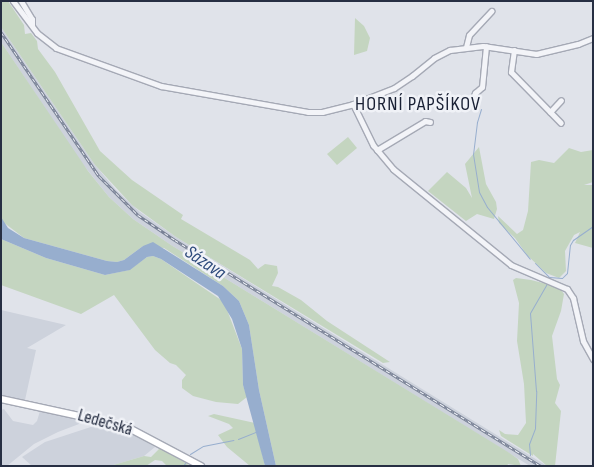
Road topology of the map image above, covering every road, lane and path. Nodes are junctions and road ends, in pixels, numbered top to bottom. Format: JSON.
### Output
{"nodes":[{"id":1,"x":13,"y":1,"type":"edge"},
{"id":2,"x":22,"y":1,"type":"edge"},
{"id":3,"x":491,"y":11,"type":"dead end"},
{"id":4,"x":32,"y":25,"type":"junction"},
{"id":5,"x":593,"y":38,"type":"edge"},
{"id":6,"x":486,"y":46,"type":"junction"},
{"id":7,"x":466,"y":47,"type":"junction"},
{"id":8,"x":514,"y":50,"type":"junction"},
{"id":9,"x":472,"y":100,"type":"dead end"},
{"id":10,"x":561,"y":100,"type":"dead end"},
{"id":11,"x":353,"y":104,"type":"junction"},
{"id":12,"x":550,"y":112,"type":"junction"},
{"id":13,"x":430,"y":122,"type":"dead end"},
{"id":14,"x":561,"y":123,"type":"dead end"},
{"id":15,"x":377,"y":150,"type":"junction"},
{"id":16,"x":593,"y":359,"type":"edge"},
{"id":17,"x":1,"y":398,"type":"edge"},
{"id":18,"x":201,"y":466,"type":"edge"}],
"edges":[{"from":1,"to":4,"type":"street"},
{"from":2,"to":4,"type":"street"},
{"from":3,"to":7,"type":"street"},
{"from":4,"to":11,"type":"street"},
{"from":5,"to":8,"type":"street"},
{"from":6,"to":7,"type":"street"},
{"from":6,"to":8,"type":"street"},
{"from":6,"to":9,"type":"street"},
{"from":7,"to":11,"type":"street"},
{"from":8,"to":12,"type":"street"},
{"from":10,"to":12,"type":"street"},
{"from":11,"to":15,"type":"street"},
{"from":12,"to":14,"type":"street"},
{"from":13,"to":15,"type":"street"},
{"from":15,"to":16,"type":"street"},
{"from":17,"to":18,"type":"main road","name":"Ledečská"}]}
